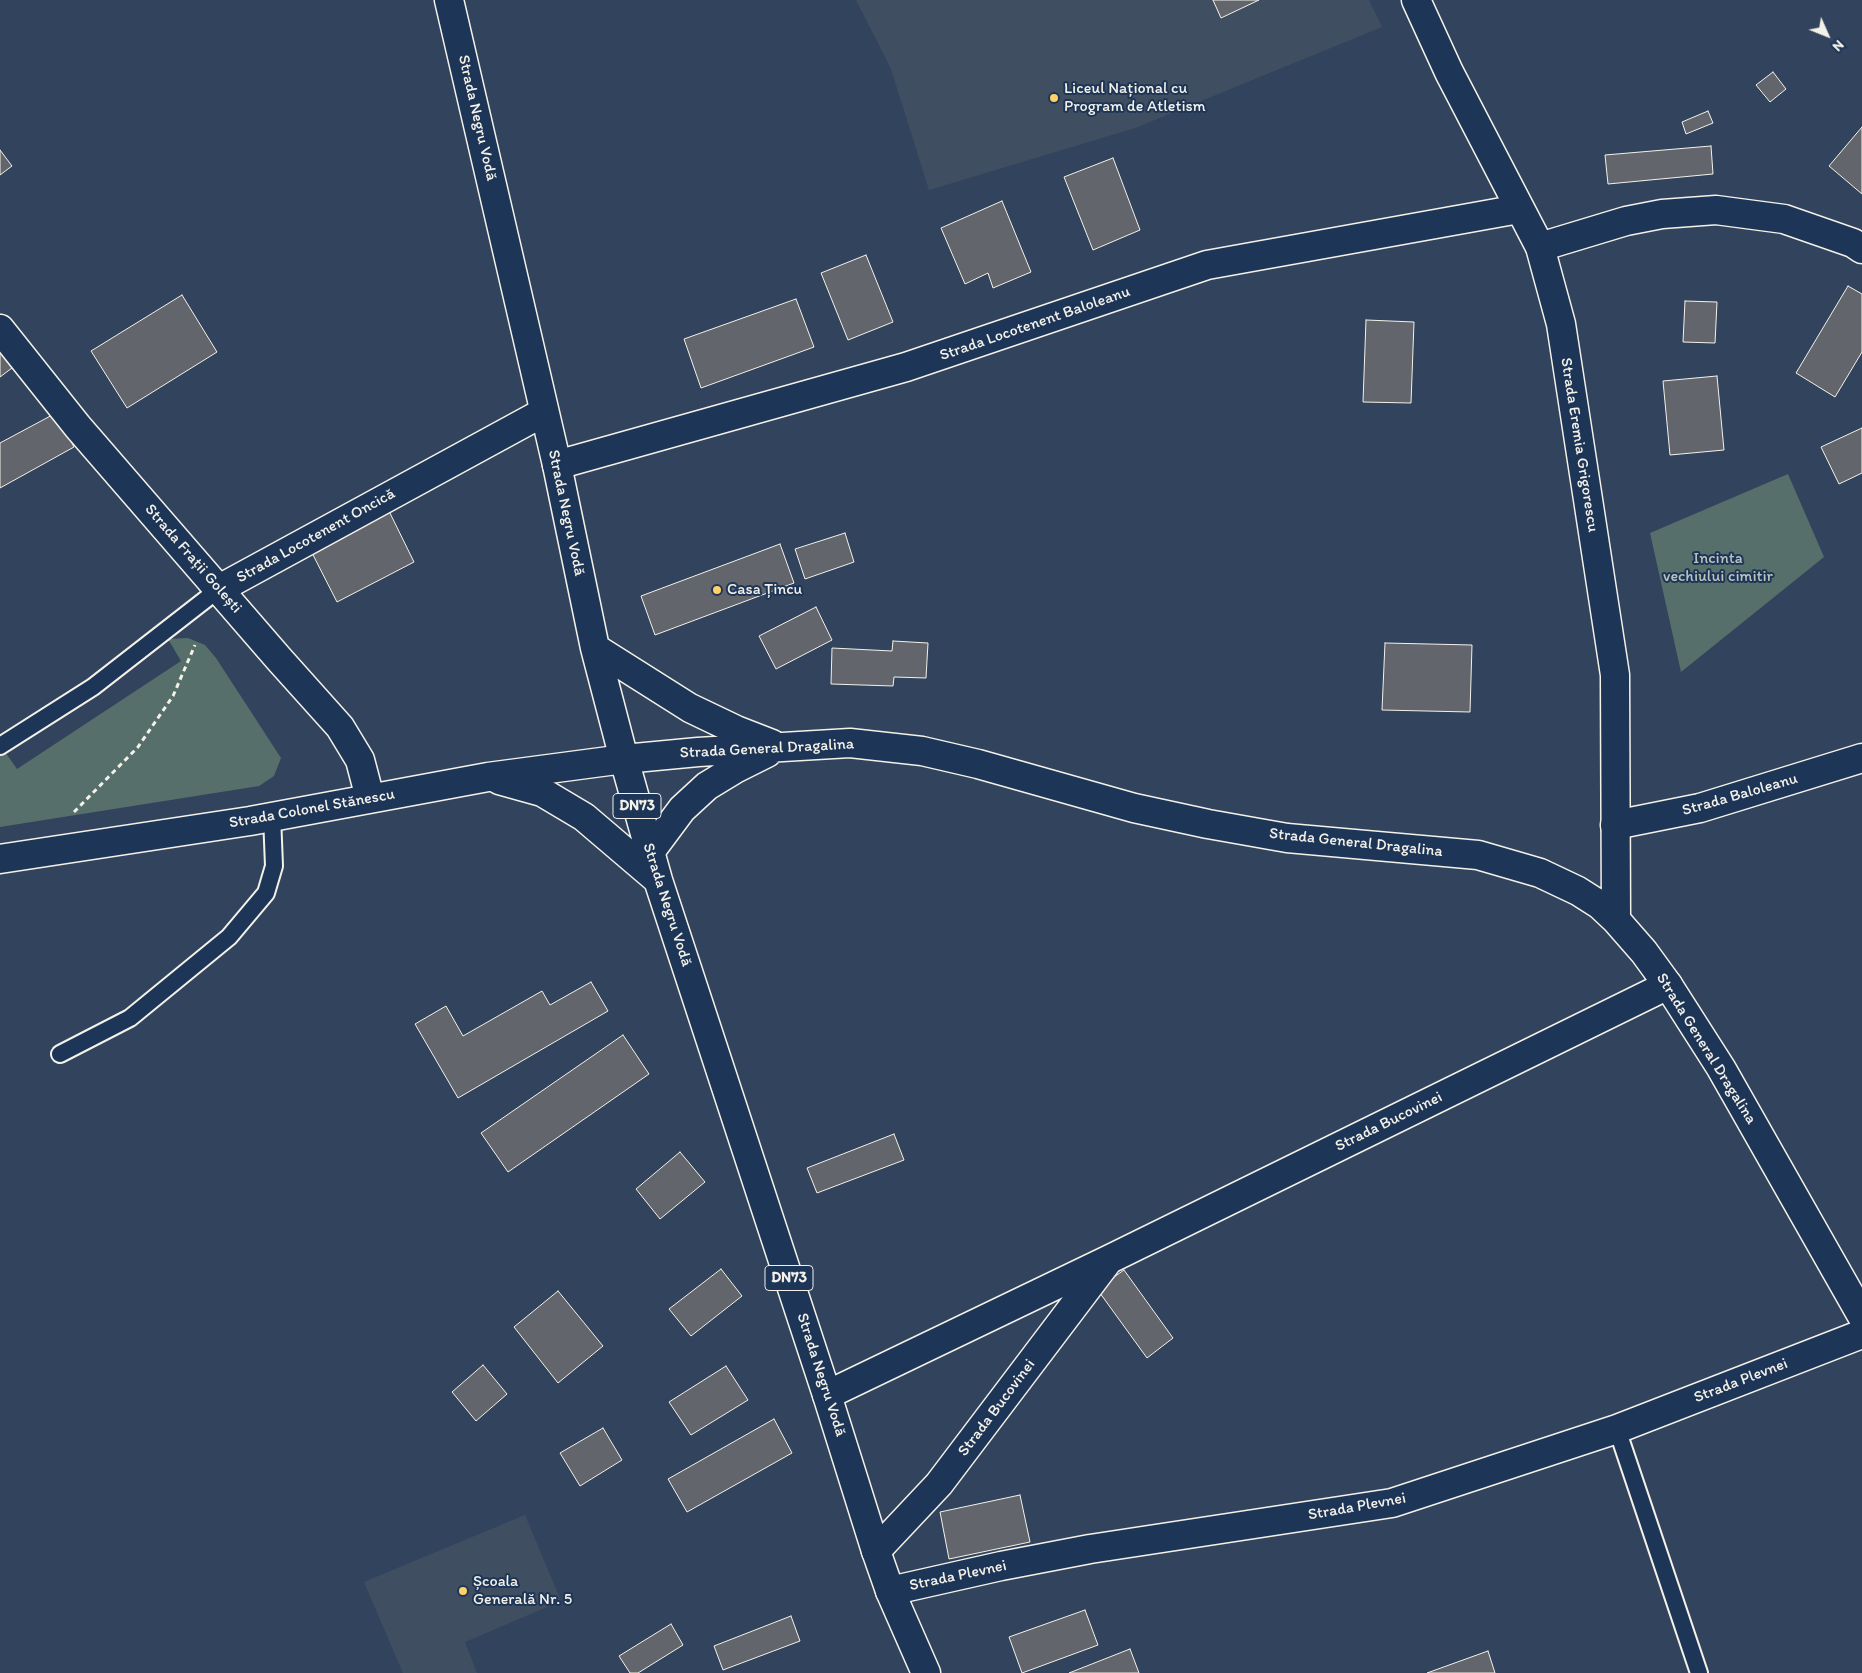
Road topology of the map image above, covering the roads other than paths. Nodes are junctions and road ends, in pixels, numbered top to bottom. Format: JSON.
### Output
{"nodes":[{"id":1,"x":449,"y":0,"type":"edge"},
{"id":2,"x":1416,"y":0,"type":"edge"},
{"id":3,"x":1519,"y":209,"type":"junction"},
{"id":4,"x":1540,"y":247,"type":"junction"},
{"id":5,"x":1862,"y":249,"type":"edge"},
{"id":6,"x":0,"y":329,"type":"edge"},
{"id":7,"x":544,"y":412,"type":"junction"},
{"id":8,"x":557,"y":465,"type":"junction"},
{"id":9,"x":219,"y":589,"type":"junction"},
{"id":10,"x":595,"y":648,"type":"junction"},
{"id":11,"x":0,"y":746,"type":"edge"},
{"id":12,"x":780,"y":747,"type":"junction"},
{"id":13,"x":1862,"y":758,"type":"edge"},
{"id":14,"x":624,"y":759,"type":"junction"},
{"id":15,"x":488,"y":777,"type":"junction"},
{"id":16,"x":370,"y":798,"type":"junction"},
{"id":17,"x":272,"y":816,"type":"junction"},
{"id":18,"x":1615,"y":825,"type":"junction"},
{"id":19,"x":650,"y":852,"type":"junction"},
{"id":20,"x":0,"y":859,"type":"edge"},
{"id":21,"x":658,"y":880,"type":"junction"},
{"id":22,"x":1616,"y":920,"type":"junction"},
{"id":23,"x":1668,"y":985,"type":"junction"},
{"id":24,"x":60,"y":1054,"type":"dead end"},
{"id":25,"x":1110,"y":1259,"type":"junction"},
{"id":26,"x":1862,"y":1316,"type":"edge"},
{"id":27,"x":1862,"y":1334,"type":"edge"},
{"id":28,"x":828,"y":1395,"type":"junction"},
{"id":29,"x":1617,"y":1429,"type":"junction"},
{"id":30,"x":876,"y":1551,"type":"junction"},
{"id":31,"x":890,"y":1591,"type":"junction"},
{"id":32,"x":926,"y":1673,"type":"edge"},
{"id":33,"x":1699,"y":1673,"type":"edge"}],
"edges":[{"from":1,"to":7,"type":"street","name":"Strada Negru Vodă","number":"DN73"},
{"from":2,"to":3,"type":"street","name":"Strada Eremia Grigorescu"},
{"from":3,"to":4,"type":"street","name":"Strada Eremia Grigorescu"},
{"from":3,"to":8,"type":"street","name":"Strada Locotenent Baloleanu"},
{"from":4,"to":5,"type":"street"},
{"from":4,"to":18,"type":"street","name":"Strada Eremia Grigorescu"},
{"from":6,"to":9,"type":"street","name":"Strada Frații Golești"},
{"from":7,"to":8,"type":"street","name":"Strada Negru Vodă","number":"DN73"},
{"from":7,"to":9,"type":"street","name":"Strada Locotenent Oncică"},
{"from":8,"to":10,"type":"street","name":"Strada Negru Vodă","number":"DN73"},
{"from":9,"to":11,"type":"lane","name":"Strada Locotenent Oncică"},
{"from":9,"to":16,"type":"street","name":"Strada Frații Golești"},
{"from":10,"to":12,"type":"street"},
{"from":10,"to":14,"type":"street","name":"Strada Negru Vodă","number":"DN73"},
{"from":12,"to":14,"type":"street","name":"Strada General Dragalina"},
{"from":12,"to":19,"type":"street"},
{"from":12,"to":22,"type":"street","name":"Strada General Dragalina"},
{"from":13,"to":18,"type":"street","name":"Strada Baloleanu"},
{"from":14,"to":15,"type":"street","name":"Strada Colonel Stănescu"},
{"from":14,"to":19,"type":"street","name":"Strada Negru Vodă","number":"DN73"},
{"from":15,"to":16,"type":"street","name":"Strada Colonel Stănescu"},
{"from":15,"to":21,"type":"street"},
{"from":16,"to":17,"type":"street","name":"Strada Colonel Stănescu"},
{"from":17,"to":20,"type":"street","name":"Strada Colonel Stănescu"},
{"from":17,"to":24,"type":"lane"},
{"from":18,"to":22,"type":"street","name":"Strada Eremia Grigorescu"},
{"from":19,"to":21,"type":"street","name":"Strada Negru Vodă","number":"DN73"},
{"from":21,"to":28,"type":"street","name":"Strada Negru Vodă","number":"DN73"},
{"from":22,"to":23,"type":"street","name":"Strada General Dragalina"},
{"from":23,"to":25,"type":"street","name":"Strada Bucovinei"},
{"from":23,"to":26,"type":"street","name":"Strada General Dragalina"},
{"from":25,"to":28,"type":"street","name":"Strada Bucovinei"},
{"from":25,"to":30,"type":"street","name":"Strada Bucovinei"},
{"from":27,"to":29,"type":"street","name":"Strada Plevnei"},
{"from":28,"to":30,"type":"street","name":"Strada Negru Vodă","number":"DN73"},
{"from":29,"to":31,"type":"street","name":"Strada Plevnei"},
{"from":29,"to":33,"type":"lane"},
{"from":30,"to":31,"type":"street","name":"Strada Negru Vodă","number":"DN73"},
{"from":31,"to":32,"type":"street","name":"Strada Negru Vodă","number":"DN73"}]}
